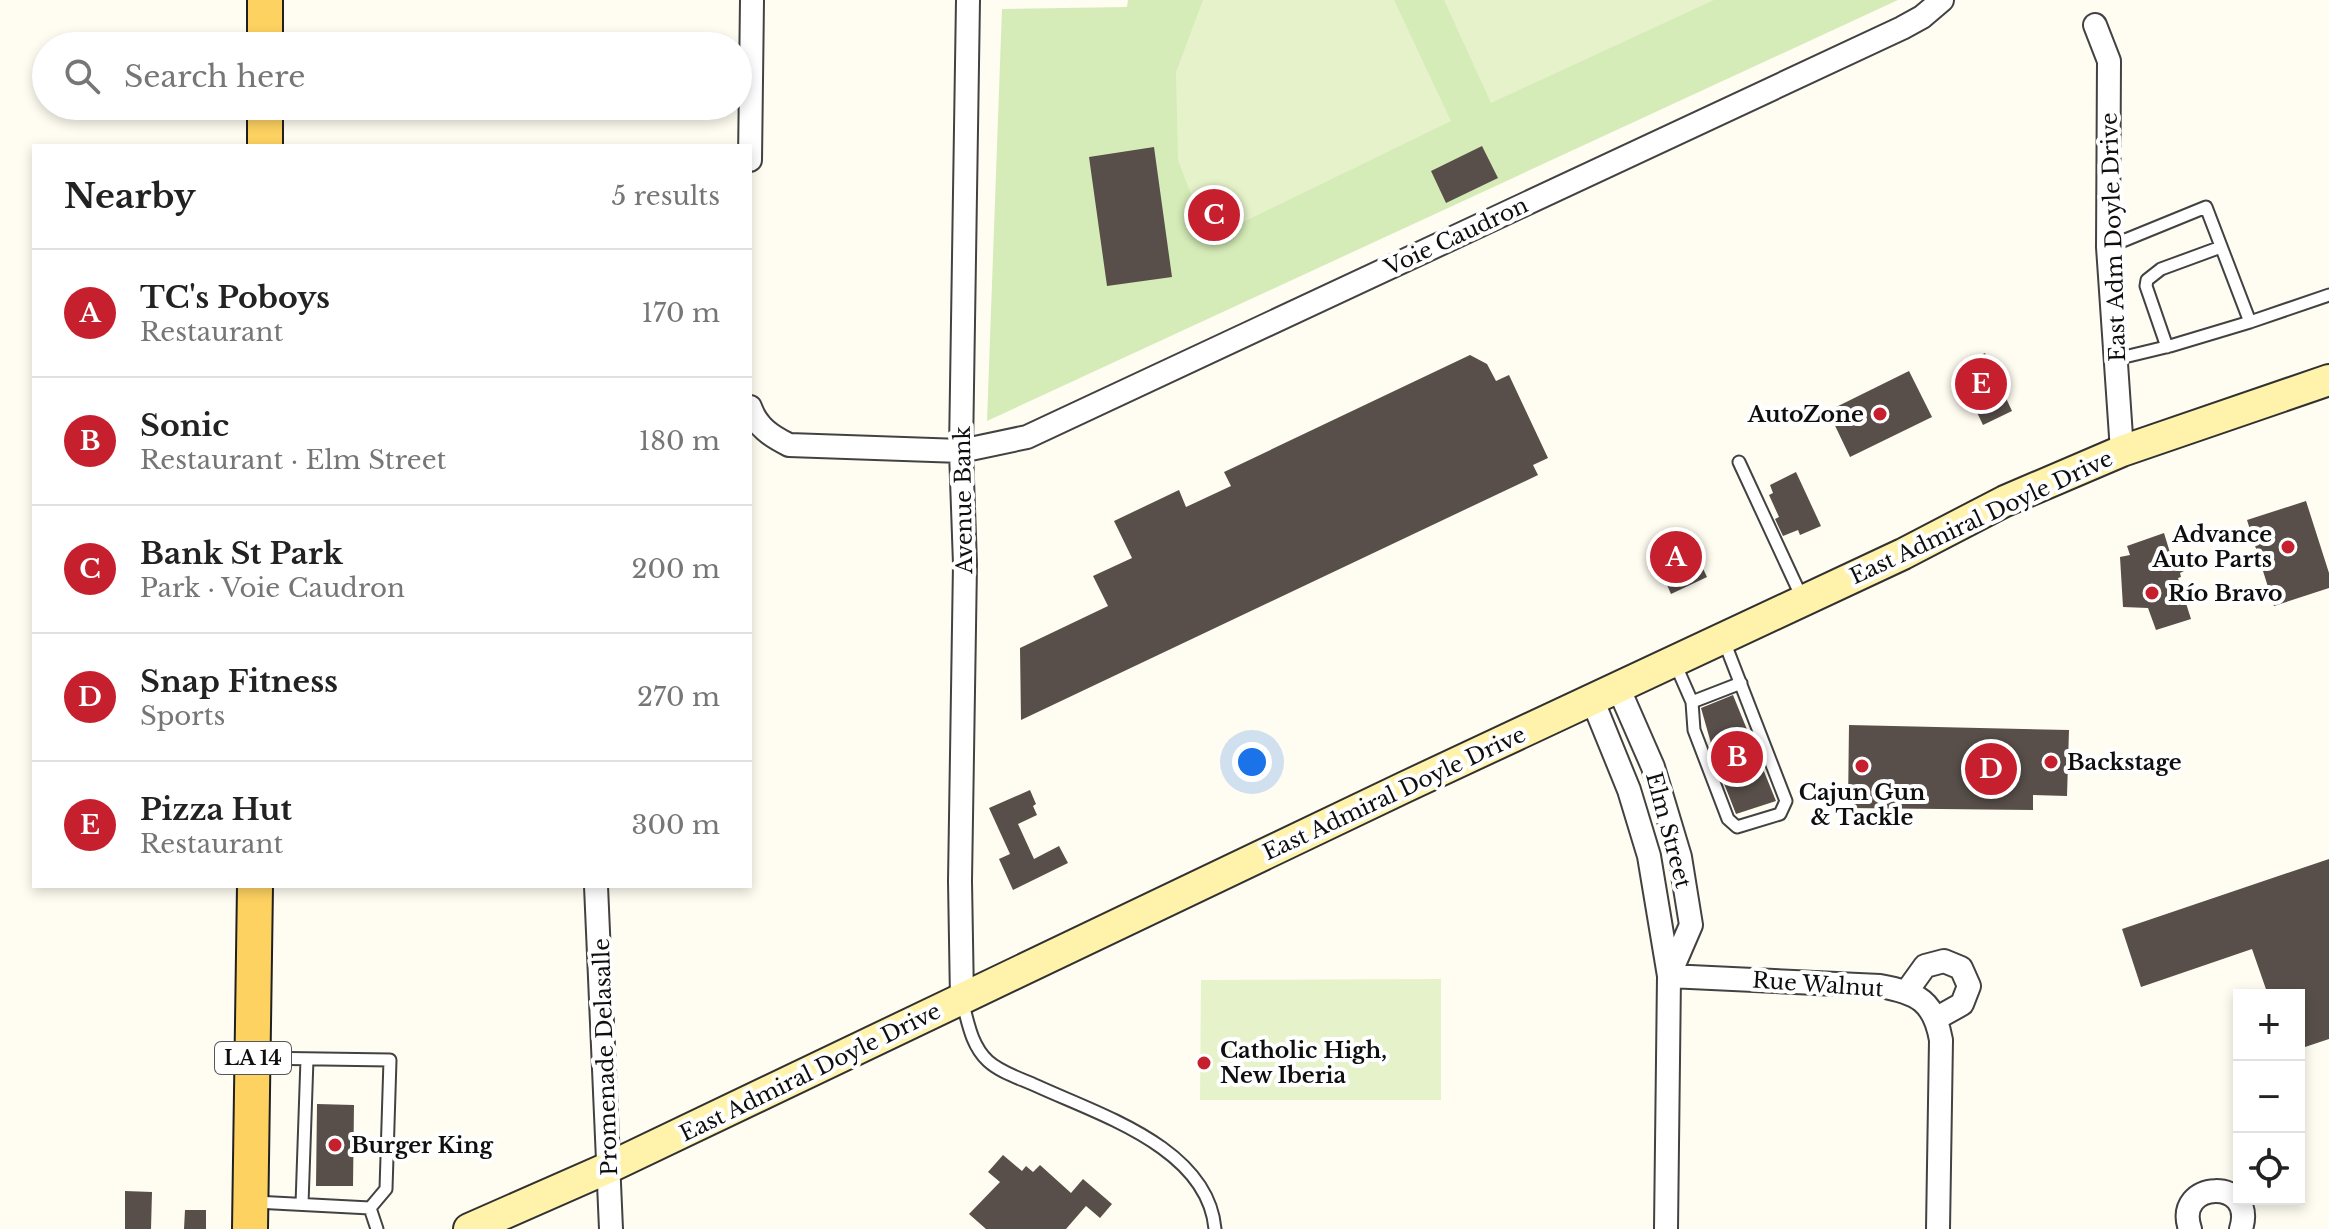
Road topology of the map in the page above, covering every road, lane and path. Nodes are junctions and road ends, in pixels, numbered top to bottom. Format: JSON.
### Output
{"nodes":[{"id":1,"x":265,"y":0,"type":"edge"},
{"id":2,"x":752,"y":0,"type":"edge"},
{"id":3,"x":968,"y":0,"type":"edge"},
{"id":4,"x":1942,"y":0,"type":"edge"},
{"id":5,"x":2095,"y":25,"type":"dead end"},
{"id":6,"x":265,"y":32,"type":"edge"},
{"id":7,"x":752,"y":32,"type":"edge"},
{"id":8,"x":265,"y":120,"type":"edge"},
{"id":9,"x":750,"y":120,"type":"edge"},
{"id":10,"x":265,"y":144,"type":"edge"},
{"id":11,"x":750,"y":144,"type":"edge"},
{"id":12,"x":2108,"y":247,"type":"junction"},
{"id":13,"x":2221,"y":247,"type":"junction"},
{"id":14,"x":2329,"y":295,"type":"edge"},
{"id":15,"x":2250,"y":322,"type":"junction"},
{"id":16,"x":2167,"y":347,"type":"junction"},
{"id":17,"x":2116,"y":359,"type":"junction"},
{"id":18,"x":2329,"y":380,"type":"edge"},
{"id":19,"x":752,"y":412,"type":"edge"},
{"id":20,"x":961,"y":451,"type":"junction"},
{"id":21,"x":2122,"y":451,"type":"junction"},
{"id":22,"x":1739,"y":462,"type":"dead end"},
{"id":23,"x":1803,"y":600,"type":"junction"},
{"id":24,"x":1723,"y":638,"type":"junction"},
{"id":25,"x":1674,"y":661,"type":"junction"},
{"id":26,"x":1741,"y":683,"type":"junction"},
{"id":27,"x":1605,"y":693,"type":"junction"},
{"id":28,"x":1692,"y":702,"type":"junction"},
{"id":29,"x":255,"y":888,"type":"edge"},
{"id":30,"x":596,"y":888,"type":"edge"},
{"id":31,"x":1669,"y":976,"type":"junction"},
{"id":32,"x":1907,"y":991,"type":"junction"},
{"id":33,"x":962,"y":999,"type":"junction"},
{"id":34,"x":1937,"y":1018,"type":"junction"},
{"id":35,"x":253,"y":1058,"type":"junction"},
{"id":36,"x":307,"y":1059,"type":"junction"},
{"id":37,"x":610,"y":1167,"type":"junction"},
{"id":38,"x":302,"y":1204,"type":"junction"},
{"id":39,"x":370,"y":1208,"type":"junction"},
{"id":40,"x":250,"y":1216,"type":"edge"},
{"id":41,"x":377,"y":1229,"type":"edge"},
{"id":42,"x":469,"y":1229,"type":"edge"},
{"id":43,"x":611,"y":1229,"type":"edge"},
{"id":44,"x":1215,"y":1229,"type":"edge"},
{"id":45,"x":1666,"y":1229,"type":"edge"},
{"id":46,"x":1938,"y":1229,"type":"edge"},
{"id":47,"x":2190,"y":1229,"type":"edge"},
{"id":48,"x":2241,"y":1229,"type":"edge"}],
"edges":[{"from":1,"to":6,"type":"main road"},
{"from":2,"to":7,"type":"street"},
{"from":3,"to":20,"type":"street","name":"Avenue Bank"},
{"from":4,"to":20,"type":"street","name":"Voie Caudron"},
{"from":5,"to":12,"type":"street","name":"East Adm Doyle Drive"},
{"from":8,"to":10,"type":"main road"},
{"from":9,"to":11,"type":"street"},
{"from":12,"to":13,"type":"lane"},
{"from":12,"to":17,"type":"street","name":"East Adm Doyle Drive"},
{"from":13,"to":15,"type":"lane"},
{"from":13,"to":16,"type":"lane"},
{"from":14,"to":15,"type":"lane"},
{"from":15,"to":16,"type":"lane"},
{"from":16,"to":17,"type":"lane"},
{"from":17,"to":21,"type":"street","name":"East Adm Doyle Drive"},
{"from":18,"to":21,"type":"main road","name":"East Admiral Doyle Drive"},
{"from":19,"to":20,"type":"street","name":"Voie Caudron"},
{"from":20,"to":33,"type":"street","name":"Avenue Bank"},
{"from":21,"to":23,"type":"main road","name":"East Admiral Doyle Drive"},
{"from":22,"to":23,"type":"lane"},
{"from":23,"to":24,"type":"main road","name":"East Admiral Doyle Drive"},
{"from":24,"to":25,"type":"main road","name":"East Admiral Doyle Drive"},
{"from":24,"to":26,"type":"lane"},
{"from":25,"to":27,"type":"main road","name":"East Admiral Doyle Drive"},
{"from":25,"to":28,"type":"lane"},
{"from":26,"to":28,"type":"lane"},
{"from":26,"to":28,"type":"lane"},
{"from":27,"to":31,"type":"street","name":"Elm Street"},
{"from":27,"to":31,"type":"street","name":"Elm Street"},
{"from":27,"to":33,"type":"main road","name":"East Admiral Doyle Drive"},
{"from":29,"to":35,"type":"main road","number":"LA 14"},
{"from":30,"to":37,"type":"street","name":"Promenade Delasalle"},
{"from":31,"to":32,"type":"street","name":"Rue Walnut"},
{"from":31,"to":45,"type":"street","name":"Elm Street"},
{"from":32,"to":34,"type":"street","name":"Rue Walnut"},
{"from":32,"to":34,"type":"street"},
{"from":33,"to":37,"type":"main road","name":"East Admiral Doyle Drive"},
{"from":33,"to":44,"type":"lane"},
{"from":34,"to":46,"type":"street"},
{"from":35,"to":36,"type":"lane"},
{"from":35,"to":40,"type":"main road","number":"LA 14"},
{"from":36,"to":38,"type":"lane"},
{"from":36,"to":39,"type":"lane"},
{"from":37,"to":42,"type":"main road","name":"East Admiral Doyle Drive"},
{"from":37,"to":43,"type":"street","name":"Promenade Delasalle"},
{"from":38,"to":39,"type":"lane"},
{"from":38,"to":40,"type":"lane"},
{"from":39,"to":41,"type":"lane"},
{"from":47,"to":48,"type":"street"}]}
